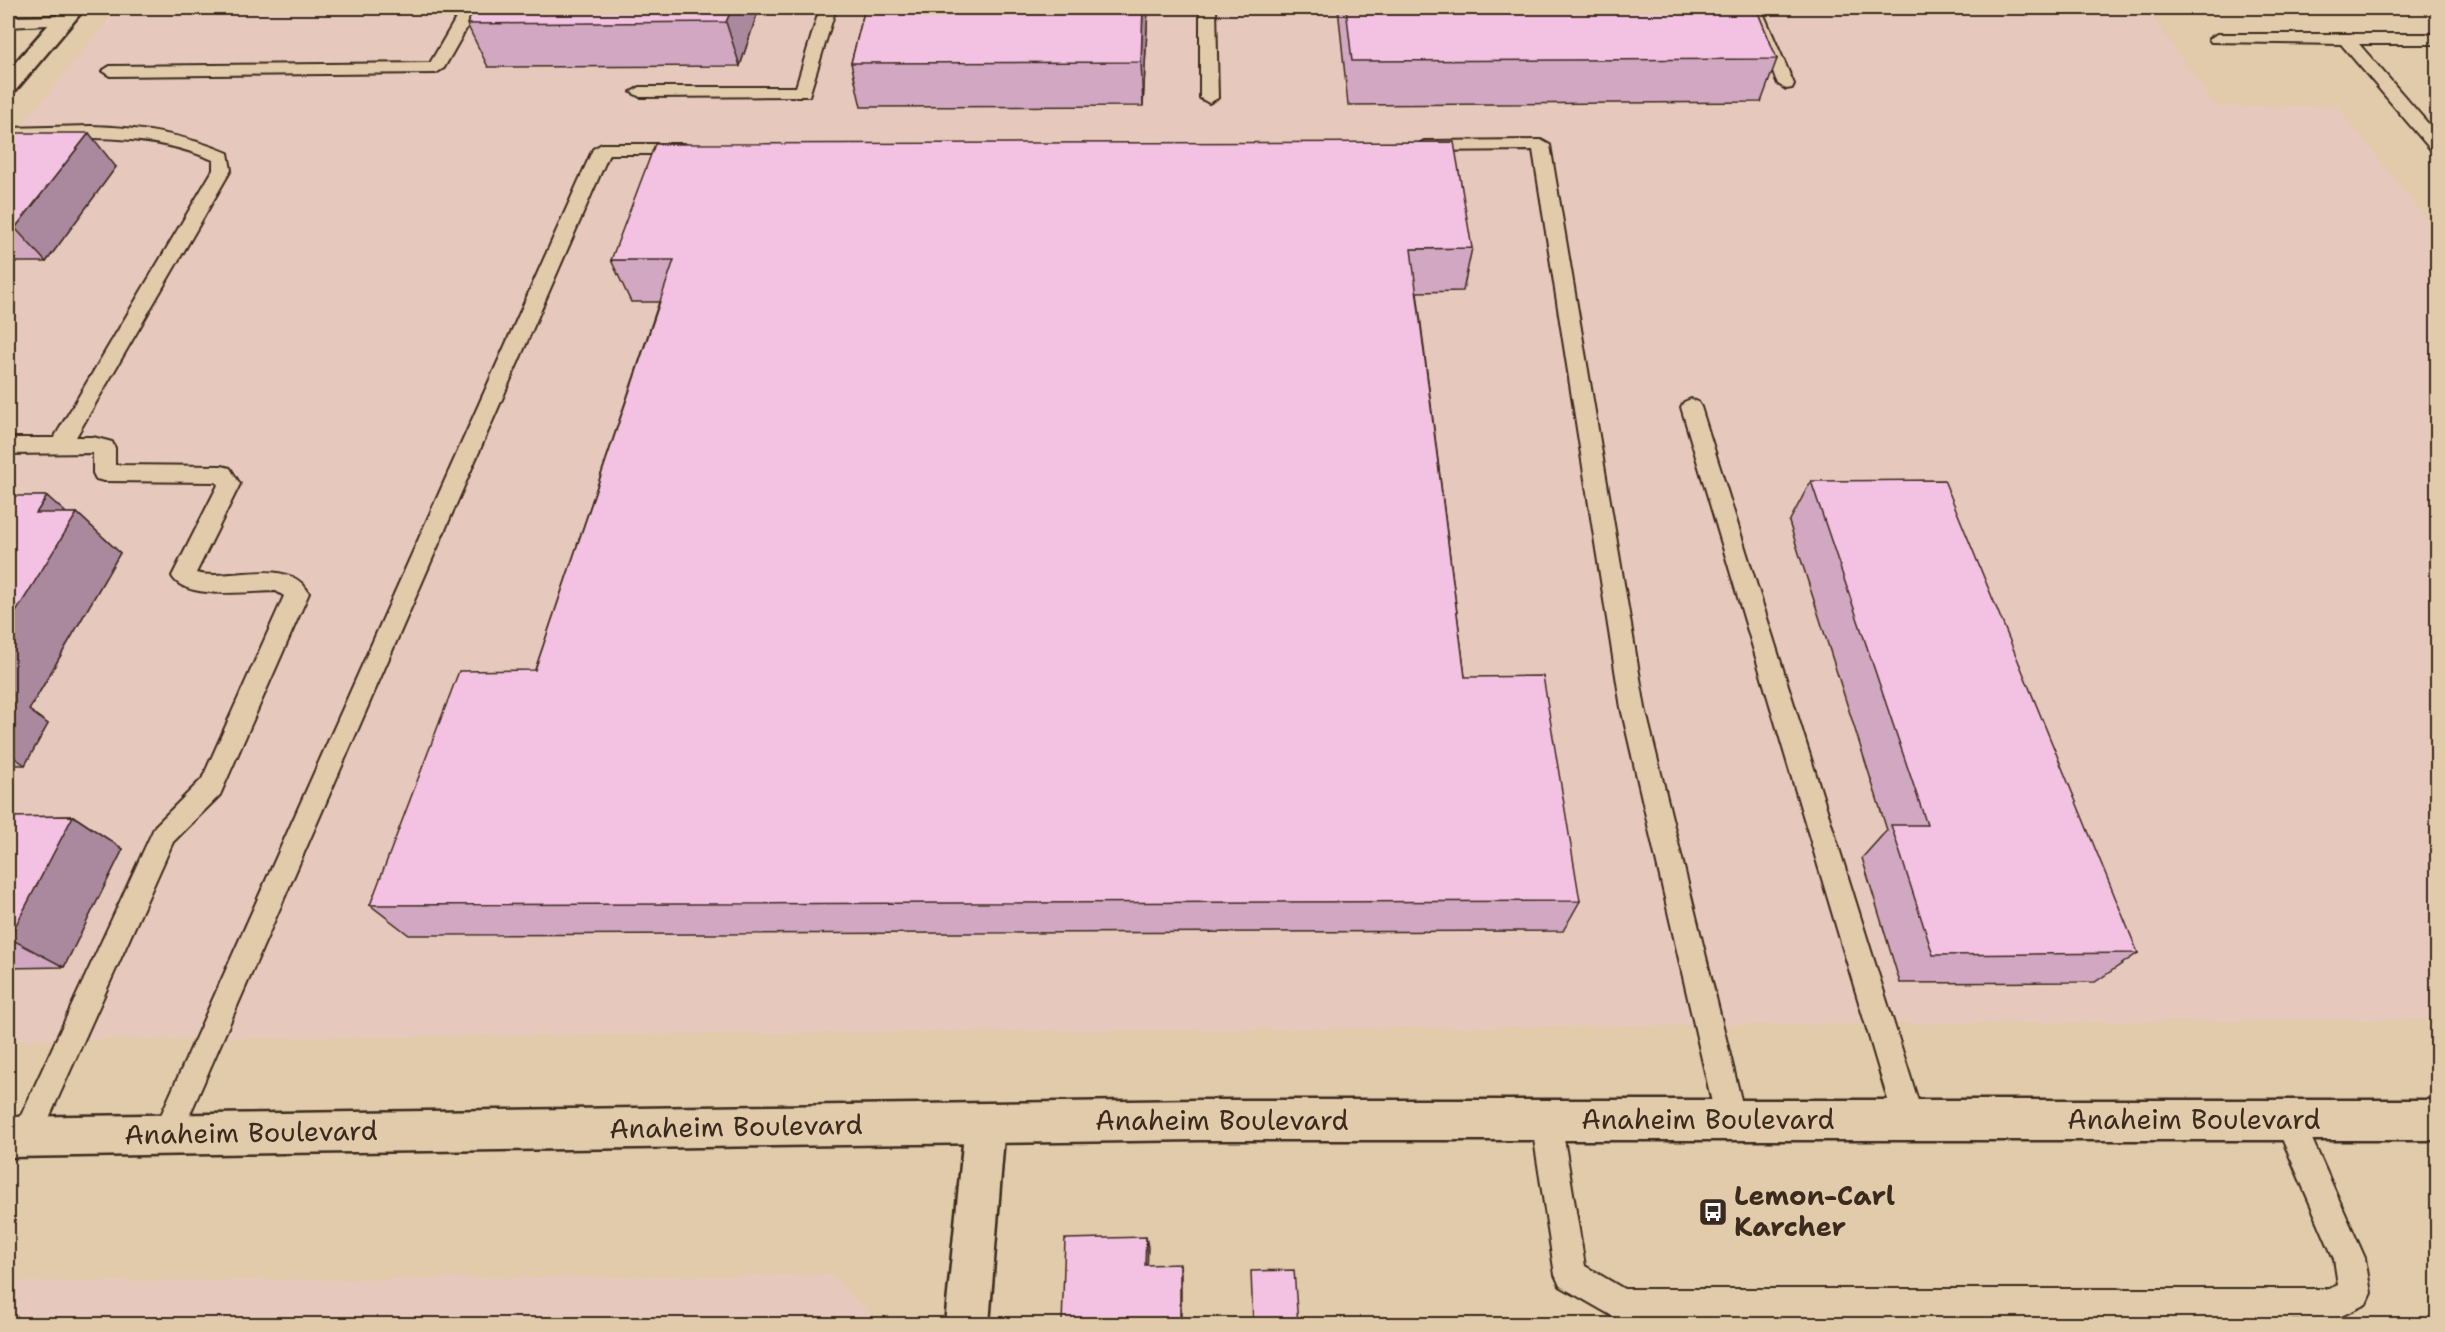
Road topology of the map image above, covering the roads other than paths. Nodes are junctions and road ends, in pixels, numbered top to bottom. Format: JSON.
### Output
{"nodes":[{"id":1,"x":471,"y":8,"type":"edge"},
{"id":2,"x":828,"y":8,"type":"edge"},
{"id":3,"x":1208,"y":8,"type":"edge"},
{"id":4,"x":1753,"y":8,"type":"edge"},
{"id":5,"x":68,"y":14,"type":"edge"},
{"id":6,"x":8,"y":22,"type":"edge"},
{"id":7,"x":2217,"y":39,"type":"dead end"},
{"id":8,"x":2346,"y":39,"type":"junction"},
{"id":9,"x":2438,"y":39,"type":"edge"},
{"id":10,"x":110,"y":71,"type":"dead end"},
{"id":11,"x":1786,"y":84,"type":"dead end"},
{"id":12,"x":8,"y":86,"type":"edge"},
{"id":13,"x":640,"y":92,"type":"dead end"},
{"id":14,"x":1209,"y":98,"type":"dead end"},
{"id":15,"x":8,"y":133,"type":"edge"},
{"id":16,"x":2437,"y":144,"type":"edge"},
{"id":17,"x":1398,"y":146,"type":"edge"},
{"id":18,"x":709,"y":149,"type":"edge"},
{"id":19,"x":1691,"y":407,"type":"dead end"},
{"id":20,"x":8,"y":446,"type":"edge"},
{"id":21,"x":60,"y":446,"type":"junction"},
{"id":22,"x":1546,"y":1120,"type":"junction"},
{"id":23,"x":1731,"y":1120,"type":"junction"},
{"id":24,"x":1909,"y":1120,"type":"junction"},
{"id":25,"x":2289,"y":1120,"type":"junction"},
{"id":26,"x":2438,"y":1120,"type":"edge"},
{"id":27,"x":985,"y":1124,"type":"junction"},
{"id":28,"x":167,"y":1134,"type":"junction"},
{"id":29,"x":17,"y":1137,"type":"edge"},
{"id":30,"x":967,"y":1324,"type":"edge"}],
"edges":[{"from":1,"to":10,"type":"lane"},
{"from":2,"to":13,"type":"lane"},
{"from":3,"to":14,"type":"lane"},
{"from":4,"to":11,"type":"lane"},
{"from":5,"to":6,"type":"lane"},
{"from":5,"to":12,"type":"street"},
{"from":7,"to":8,"type":"lane"},
{"from":8,"to":9,"type":"lane"},
{"from":8,"to":16,"type":"lane"},
{"from":15,"to":21,"type":"lane"},
{"from":17,"to":23,"type":"lane"},
{"from":18,"to":28,"type":"lane"},
{"from":19,"to":24,"type":"lane"},
{"from":20,"to":21,"type":"lane"},
{"from":21,"to":29,"type":"lane"},
{"from":22,"to":23,"type":"street","name":"Anaheim Boulevard"},
{"from":22,"to":25,"type":"lane"},
{"from":22,"to":27,"type":"street","name":"Anaheim Boulevard"},
{"from":23,"to":24,"type":"street","name":"Anaheim Boulevard"},
{"from":24,"to":25,"type":"street","name":"Anaheim Boulevard"},
{"from":25,"to":26,"type":"street","name":"Anaheim Boulevard"},
{"from":27,"to":28,"type":"street","name":"Anaheim Boulevard"},
{"from":27,"to":30,"type":"street"},
{"from":28,"to":29,"type":"street","name":"Anaheim Boulevard"}]}
